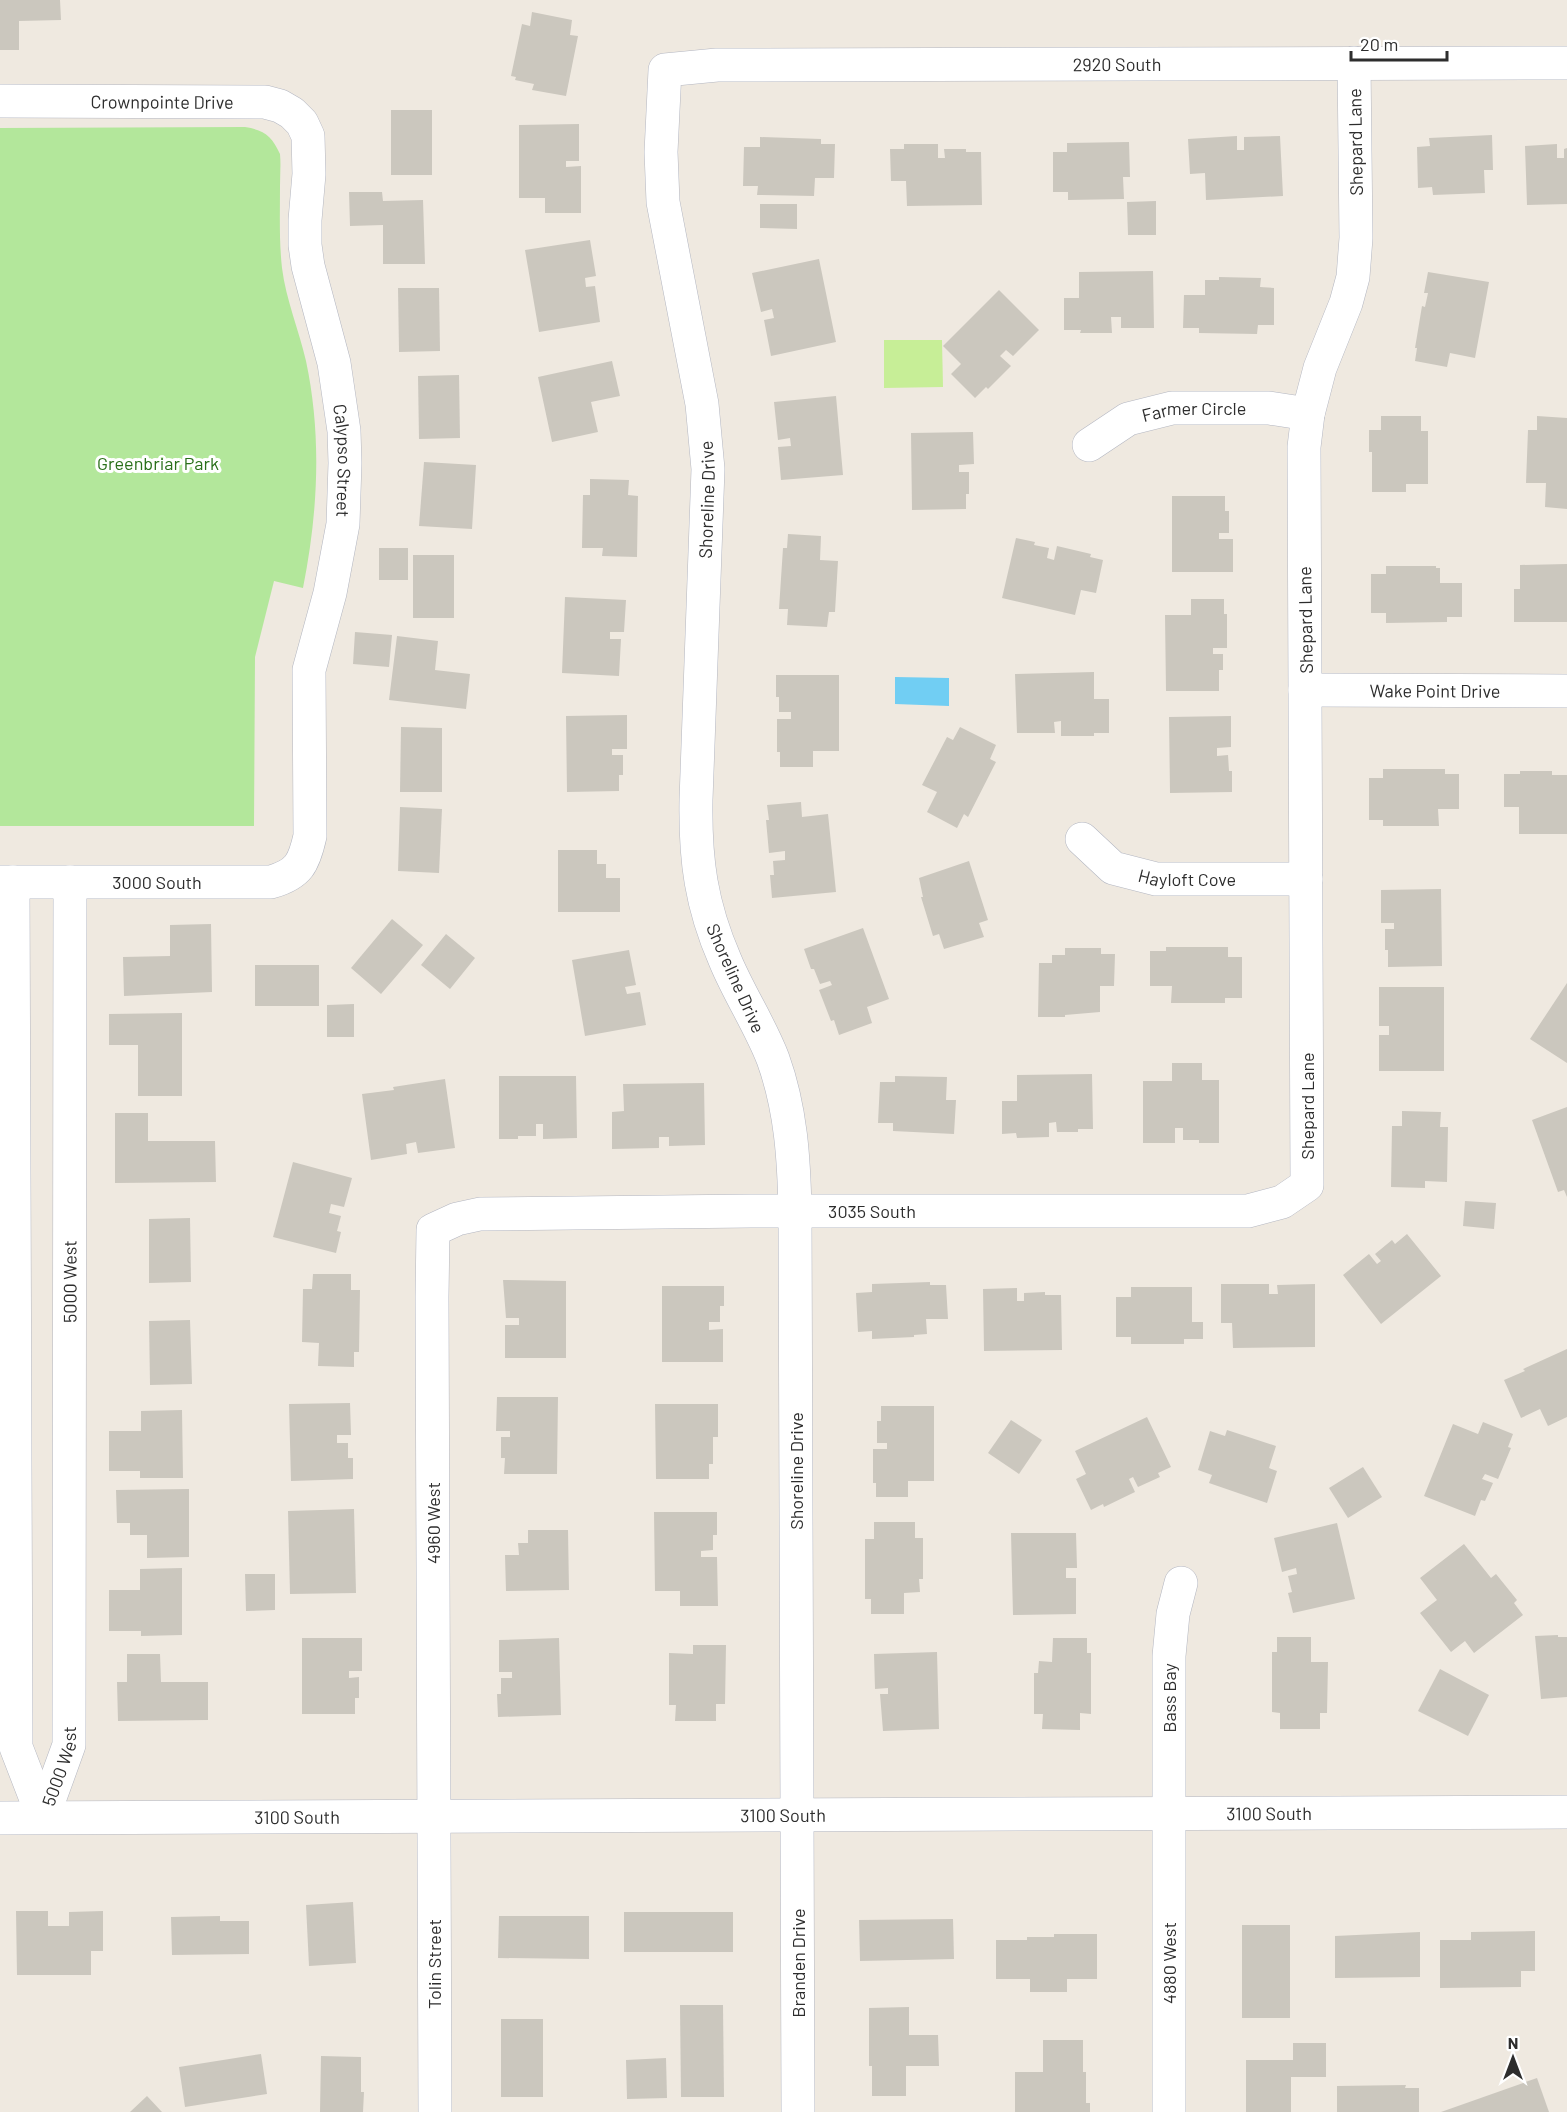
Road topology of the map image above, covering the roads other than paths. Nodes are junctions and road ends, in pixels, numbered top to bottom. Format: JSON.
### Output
{"nodes":[{"id":1,"x":1354,"y":63,"type":"junction"},
{"id":2,"x":1567,"y":63,"type":"edge"},
{"id":3,"x":665,"y":70,"type":"joint"},
{"id":4,"x":0,"y":101,"type":"edge"},
{"id":5,"x":308,"y":136,"type":"joint"},
{"id":6,"x":1308,"y":414,"type":"junction"},
{"id":7,"x":1089,"y":445,"type":"dead end"},
{"id":8,"x":1305,"y":690,"type":"junction"},
{"id":9,"x":1567,"y":691,"type":"edge"},
{"id":10,"x":1082,"y":839,"type":"dead end"},
{"id":11,"x":305,"y":859,"type":"joint"},
{"id":12,"x":1306,"y":879,"type":"junction"},
{"id":13,"x":7,"y":882,"type":"edge"},
{"id":14,"x":70,"y":882,"type":"junction"},
{"id":15,"x":1307,"y":1185,"type":"joint"},
{"id":16,"x":795,"y":1212,"type":"junction"},
{"id":17,"x":434,"y":1230,"type":"joint"},
{"id":18,"x":1181,"y":1583,"type":"dead end"},
{"id":19,"x":1567,"y":1812,"type":"edge"},
{"id":20,"x":1168,"y":1813,"type":"junction"},
{"id":21,"x":798,"y":1815,"type":"junction"},
{"id":22,"x":434,"y":1816,"type":"junction"},
{"id":23,"x":43,"y":1817,"type":"junction"},
{"id":24,"x":0,"y":1818,"type":"edge"},
{"id":25,"x":435,"y":2112,"type":"edge"},
{"id":26,"x":798,"y":2112,"type":"edge"},
{"id":27,"x":1169,"y":2112,"type":"edge"}],
"edges":[{"from":1,"to":2,"type":"street","name":"2920 South"},
{"from":1,"to":3,"type":"street","name":"2920 South"},
{"from":1,"to":6,"type":"street","name":"Shepard Lane"},
{"from":3,"to":16,"type":"street","name":"Shoreline Drive"},
{"from":4,"to":5,"type":"street","name":"Crownpointe Drive"},
{"from":5,"to":11,"type":"street","name":"Calypso Street"},
{"from":6,"to":7,"type":"street","name":"Farmer Circle"},
{"from":6,"to":8,"type":"street","name":"Shepard Lane"},
{"from":8,"to":9,"type":"street","name":"Wake Point Drive"},
{"from":8,"to":12,"type":"street","name":"Shepard Lane"},
{"from":10,"to":12,"type":"street","name":"Hayloft Cove"},
{"from":11,"to":14,"type":"street","name":"3000 South"},
{"from":12,"to":15,"type":"street","name":"Shepard Lane"},
{"from":13,"to":14,"type":"street","name":"3000 South"},
{"from":13,"to":23,"type":"street","name":"5000 West"},
{"from":14,"to":23,"type":"street","name":"5000 West"},
{"from":15,"to":16,"type":"street","name":"3035 South"},
{"from":16,"to":17,"type":"street","name":"3035 South"},
{"from":16,"to":21,"type":"street","name":"Shoreline Drive"},
{"from":17,"to":22,"type":"street","name":"4960 West"},
{"from":18,"to":20,"type":"street","name":"Bass Bay"},
{"from":19,"to":20,"type":"street","name":"3100 South"},
{"from":20,"to":21,"type":"street","name":"3100 South"},
{"from":20,"to":27,"type":"street","name":"4880 West"},
{"from":21,"to":22,"type":"street","name":"3100 South"},
{"from":21,"to":26,"type":"street","name":"Branden Drive"},
{"from":22,"to":23,"type":"street","name":"3100 South"},
{"from":22,"to":25,"type":"street","name":"Tolin Street"},
{"from":23,"to":24,"type":"street","name":"3100 South"}]}
